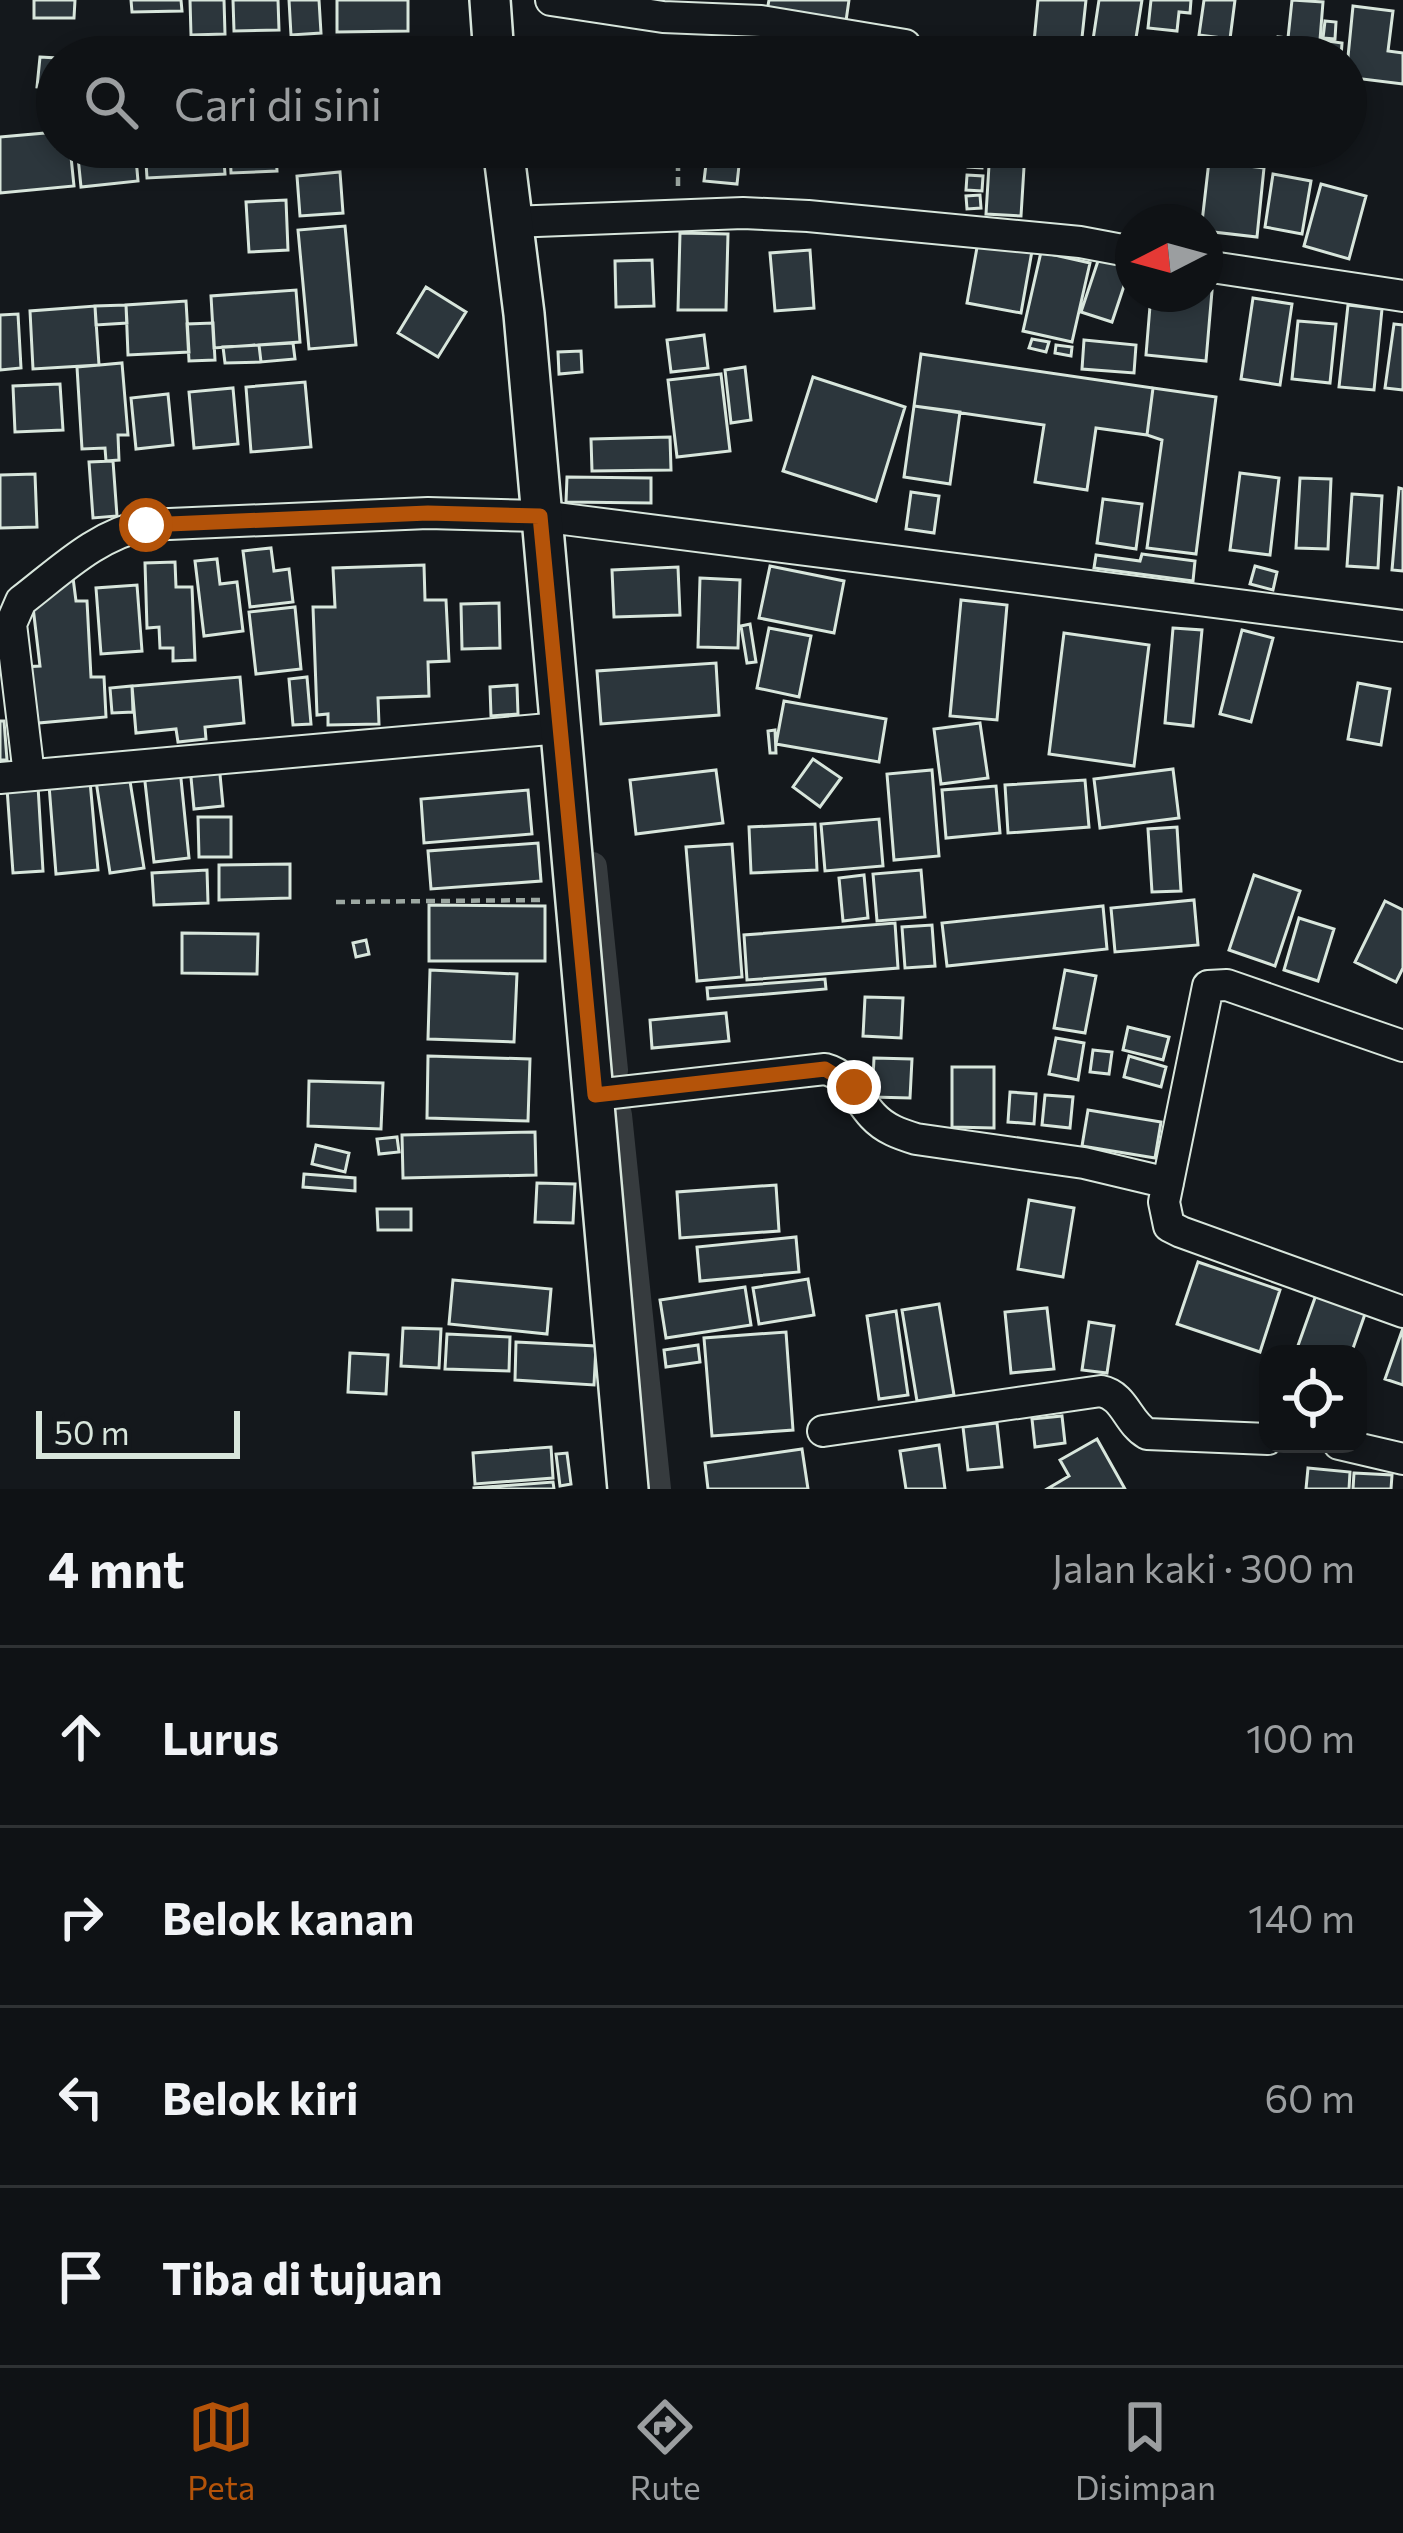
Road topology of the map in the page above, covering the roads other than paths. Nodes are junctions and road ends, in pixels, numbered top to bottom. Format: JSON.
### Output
{"nodes":[{"id":1,"x":550,"y":0,"type":"edge"},
{"id":2,"x":494,"y":1,"type":"edge"},
{"id":3,"x":494,"y":36,"type":"edge"},
{"id":4,"x":851,"y":36,"type":"edge"},
{"id":5,"x":505,"y":168,"type":"edge"},
{"id":6,"x":511,"y":222,"type":"junction"},
{"id":7,"x":1115,"y":249,"type":"edge"},
{"id":8,"x":1223,"y":269,"type":"edge"},
{"id":9,"x":1403,"y":296,"type":"edge"},
{"id":10,"x":540,"y":516,"type":"junction"},
{"id":11,"x":1403,"y":626,"type":"edge"},
{"id":12,"x":560,"y":728,"type":"junction"},
{"id":13,"x":14,"y":777,"type":"edge"},
{"id":14,"x":1403,"y":1046,"type":"edge"},
{"id":15,"x":595,"y":1095,"type":"junction"},
{"id":16,"x":1168,"y":1183,"type":"junction"},
{"id":17,"x":1403,"y":1312,"type":"edge"},
{"id":18,"x":823,"y":1431,"type":"dead end"},
{"id":19,"x":1259,"y":1439,"type":"edge"},
{"id":20,"x":1367,"y":1451,"type":"edge"},
{"id":21,"x":1403,"y":1459,"type":"edge"},
{"id":22,"x":628,"y":1489,"type":"edge"}],
"edges":[{"from":1,"to":4,"type":"street"},
{"from":2,"to":3,"type":"main road"},
{"from":5,"to":6,"type":"main road"},
{"from":6,"to":7,"type":"street"},
{"from":6,"to":10,"type":"main road"},
{"from":8,"to":9,"type":"street"},
{"from":10,"to":11,"type":"street"},
{"from":10,"to":12,"type":"main road"},
{"from":10,"to":13,"type":"street"},
{"from":12,"to":13,"type":"street"},
{"from":12,"to":15,"type":"main road"},
{"from":14,"to":16,"type":"street"},
{"from":15,"to":16,"type":"street"},
{"from":15,"to":22,"type":"main road"},
{"from":16,"to":17,"type":"street"},
{"from":18,"to":19,"type":"street"},
{"from":20,"to":21,"type":"street"}]}
